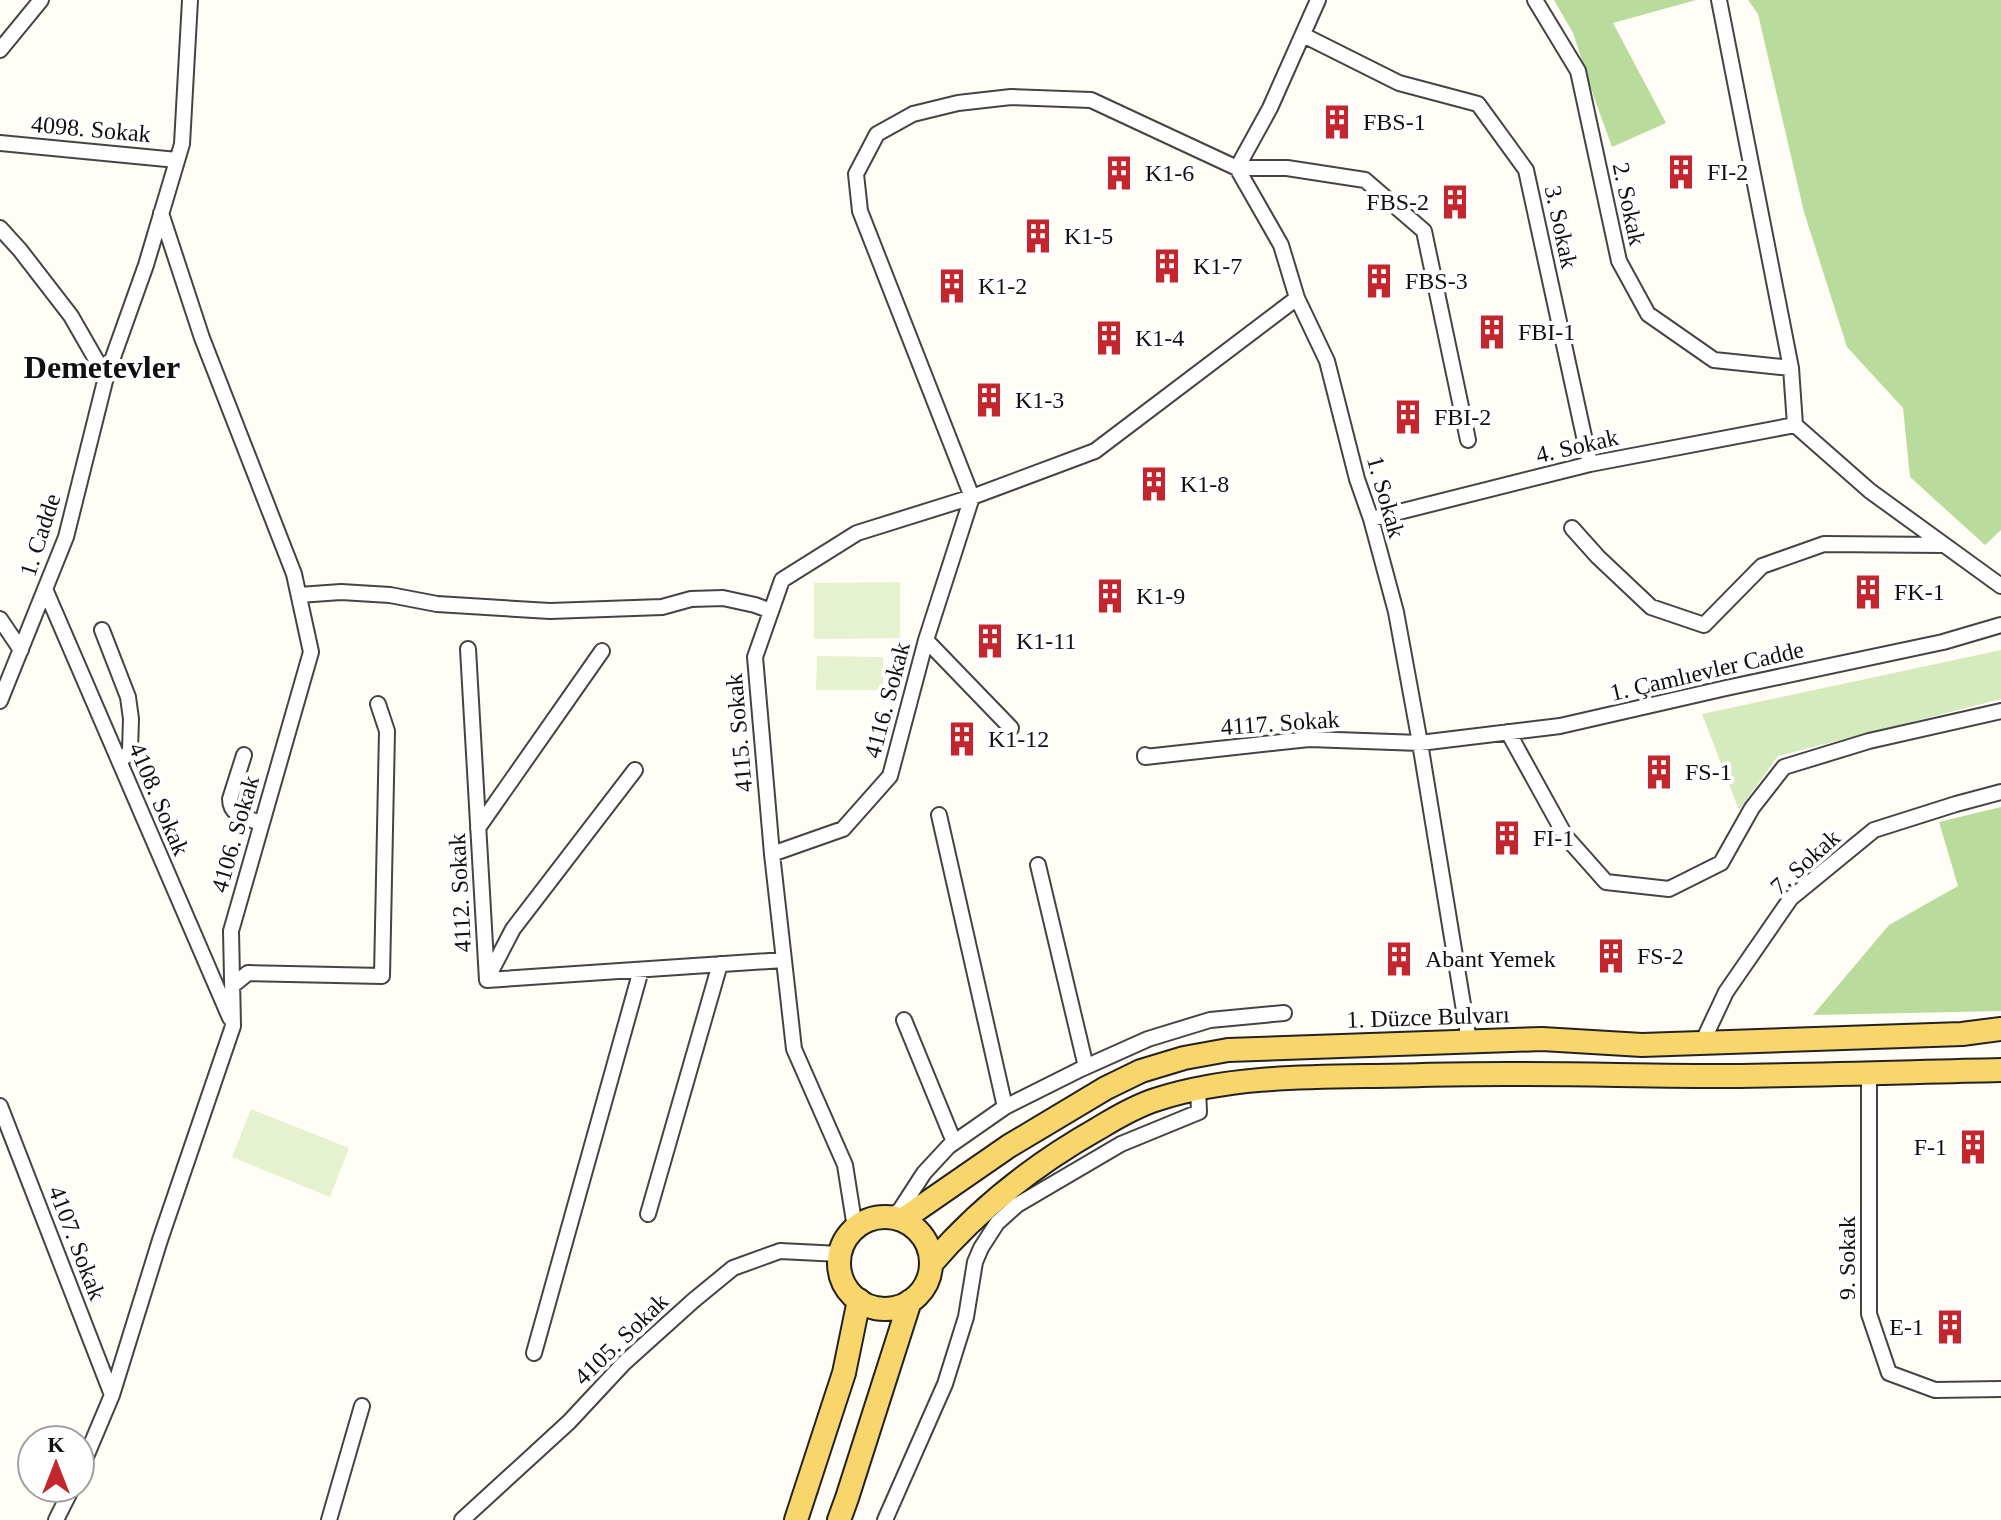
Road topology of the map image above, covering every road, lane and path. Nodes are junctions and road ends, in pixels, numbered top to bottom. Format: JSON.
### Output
{"nodes":[{"id":1,"x":41,"y":0,"type":"edge"},
{"id":2,"x":190,"y":0,"type":"edge"},
{"id":3,"x":1318,"y":0,"type":"edge"},
{"id":4,"x":1535,"y":0,"type":"edge"},
{"id":5,"x":1719,"y":0,"type":"edge"},
{"id":6,"x":1303,"y":35,"type":"junction"},
{"id":7,"x":0,"y":50,"type":"edge"},
{"id":8,"x":0,"y":143,"type":"edge"},
{"id":9,"x":177,"y":160,"type":"junction"},
{"id":10,"x":1237,"y":168,"type":"junction"},
{"id":11,"x":161,"y":213,"type":"junction"},
{"id":12,"x":0,"y":228,"type":"edge"},
{"id":13,"x":1297,"y":298,"type":"junction"},
{"id":14,"x":1791,"y":368,"type":"junction"},
{"id":15,"x":106,"y":377,"type":"junction"},
{"id":16,"x":1795,"y":425,"type":"junction"},
{"id":17,"x":1468,"y":440,"type":"dead end"},
{"id":18,"x":1590,"y":464,"type":"junction"},
{"id":19,"x":972,"y":497,"type":"junction"},
{"id":20,"x":1371,"y":519,"type":"junction"},
{"id":21,"x":1572,"y":528,"type":"dead end"},
{"id":22,"x":1944,"y":545,"type":"junction"},
{"id":23,"x":2001,"y":586,"type":"edge"},
{"id":24,"x":45,"y":589,"type":"junction"},
{"id":25,"x":299,"y":595,"type":"junction"},
{"id":26,"x":771,"y":611,"type":"junction"},
{"id":27,"x":0,"y":619,"type":"edge"},
{"id":28,"x":2001,"y":625,"type":"edge"},
{"id":29,"x":102,"y":630,"type":"dead end"},
{"id":30,"x":926,"y":640,"type":"junction"},
{"id":31,"x":468,"y":649,"type":"dead end"},
{"id":32,"x":21,"y":650,"type":"junction"},
{"id":33,"x":602,"y":651,"type":"dead end"},
{"id":34,"x":0,"y":701,"type":"edge"},
{"id":35,"x":378,"y":704,"type":"dead end"},
{"id":36,"x":2001,"y":711,"type":"edge"},
{"id":37,"x":1011,"y":728,"type":"dead end"},
{"id":38,"x":1508,"y":732,"type":"junction"},
{"id":39,"x":1420,"y":743,"type":"junction"},
{"id":40,"x":244,"y":755,"type":"dead end"},
{"id":41,"x":1145,"y":755,"type":"dead end"},
{"id":42,"x":119,"y":761,"type":"junction"},
{"id":43,"x":635,"y":770,"type":"dead end"},
{"id":44,"x":2001,"y":792,"type":"edge"},
{"id":45,"x":939,"y":815,"type":"dead end"},
{"id":46,"x":261,"y":823,"type":"junction"},
{"id":47,"x":478,"y":828,"type":"junction"},
{"id":48,"x":772,"y":854,"type":"junction"},
{"id":49,"x":1038,"y":865,"type":"dead end"},
{"id":50,"x":784,"y":960,"type":"junction"},
{"id":51,"x":720,"y":964,"type":"junction"},
{"id":52,"x":641,"y":970,"type":"junction"},
{"id":53,"x":487,"y":980,"type":"junction"},
{"id":54,"x":232,"y":986,"type":"junction"},
{"id":55,"x":1284,"y":1013,"type":"dead end"},
{"id":56,"x":904,"y":1020,"type":"dead end"},
{"id":57,"x":233,"y":1026,"type":"junction"},
{"id":58,"x":2001,"y":1029,"type":"edge"},
{"id":59,"x":1469,"y":1041,"type":"junction"},
{"id":60,"x":1702,"y":1043,"type":"junction"},
{"id":61,"x":1086,"y":1067,"type":"junction"},
{"id":62,"x":2001,"y":1070,"type":"edge"},
{"id":63,"x":1869,"y":1073,"type":"junction"},
{"id":64,"x":1198,"y":1088,"type":"junction"},
{"id":65,"x":0,"y":1106,"type":"edge"},
{"id":66,"x":1005,"y":1107,"type":"junction"},
{"id":67,"x":954,"y":1142,"type":"junction"},
{"id":68,"x":648,"y":1214,"type":"dead end"},
{"id":69,"x":896,"y":1218,"type":"junction"},
{"id":70,"x":855,"y":1228,"type":"junction"},
{"id":71,"x":840,"y":1254,"type":"junction"},
{"id":72,"x":931,"y":1264,"type":"junction"},
{"id":73,"x":859,"y":1300,"type":"junction"},
{"id":74,"x":910,"y":1301,"type":"junction"},
{"id":75,"x":534,"y":1353,"type":"dead end"},
{"id":76,"x":2001,"y":1389,"type":"edge"},
{"id":77,"x":112,"y":1395,"type":"junction"},
{"id":78,"x":362,"y":1406,"type":"dead end"},
{"id":79,"x":96,"y":1433,"type":"edge"},
{"id":80,"x":329,"y":1520,"type":"edge"},
{"id":81,"x":462,"y":1520,"type":"edge"},
{"id":82,"x":796,"y":1520,"type":"edge"},
{"id":83,"x":839,"y":1520,"type":"edge"},
{"id":84,"x":885,"y":1520,"type":"edge"}],
"edges":[{"from":1,"to":7,"type":"street"},
{"from":2,"to":9,"type":"street","name":"1. Cadde"},
{"from":3,"to":6,"type":"street"},
{"from":4,"to":14,"type":"street","name":"2. Sokak"},
{"from":5,"to":14,"type":"street"},
{"from":6,"to":10,"type":"street"},
{"from":6,"to":18,"type":"street","name":"3. Sokak"},
{"from":8,"to":9,"type":"street","name":"4098. Sokak"},
{"from":9,"to":11,"type":"street","name":"1. Cadde"},
{"from":10,"to":13,"type":"street","name":"1. Sokak"},
{"from":10,"to":17,"type":"street"},
{"from":10,"to":19,"type":"street"},
{"from":11,"to":15,"type":"street","name":"1. Cadde"},
{"from":11,"to":25,"type":"street","name":"4106. Sokak"},
{"from":12,"to":15,"type":"street"},
{"from":13,"to":19,"type":"street","name":"4115. Sokak"},
{"from":13,"to":20,"type":"street","name":"1. Sokak"},
{"from":14,"to":16,"type":"street"},
{"from":15,"to":24,"type":"street","name":"1. Cadde"},
{"from":16,"to":18,"type":"street","name":"4. Sokak"},
{"from":16,"to":22,"type":"street"},
{"from":18,"to":20,"type":"street","name":"4. Sokak"},
{"from":19,"to":26,"type":"street","name":"4115. Sokak"},
{"from":19,"to":30,"type":"street","name":"4116. Sokak"},
{"from":20,"to":39,"type":"street","name":"1. Sokak"},
{"from":21,"to":22,"type":"street"},
{"from":22,"to":23,"type":"street"},
{"from":24,"to":32,"type":"street","name":"1. Cadde"},
{"from":24,"to":42,"type":"street","name":"4108. Sokak"},
{"from":25,"to":26,"type":"street"},
{"from":25,"to":46,"type":"street","name":"4106. Sokak"},
{"from":26,"to":48,"type":"street","name":"4115. Sokak"},
{"from":27,"to":32,"type":"street"},
{"from":28,"to":38,"type":"street","name":"1. Çamlıevler Cadde"},
{"from":29,"to":42,"type":"street"},
{"from":30,"to":37,"type":"street"},
{"from":30,"to":48,"type":"street","name":"4116. Sokak"},
{"from":31,"to":47,"type":"street","name":"4112. Sokak"},
{"from":32,"to":34,"type":"street","name":"1. Cadde"},
{"from":33,"to":47,"type":"street"},
{"from":35,"to":54,"type":"street"},
{"from":36,"to":38,"type":"street"},
{"from":38,"to":39,"type":"street","name":"1. Çamlıevler Cadde"},
{"from":39,"to":41,"type":"street","name":"4117. Sokak"},
{"from":39,"to":59,"type":"street","name":"1. Sokak"},
{"from":40,"to":46,"type":"street"},
{"from":42,"to":57,"type":"street","name":"4108. Sokak"},
{"from":43,"to":53,"type":"street"},
{"from":44,"to":60,"type":"street","name":"7. Sokak"},
{"from":45,"to":66,"type":"street"},
{"from":46,"to":54,"type":"street","name":"4106. Sokak"},
{"from":47,"to":53,"type":"street","name":"4112. Sokak"},
{"from":48,"to":50,"type":"street","name":"4115. Sokak"},
{"from":49,"to":61,"type":"street"},
{"from":50,"to":51,"type":"street","name":"4112. Sokak"},
{"from":50,"to":70,"type":"street","name":"4115. Sokak"},
{"from":51,"to":52,"type":"street","name":"4112. Sokak"},
{"from":51,"to":68,"type":"street"},
{"from":52,"to":53,"type":"street","name":"4112. Sokak"},
{"from":52,"to":75,"type":"street"},
{"from":54,"to":57,"type":"street","name":"4106. Sokak"},
{"from":55,"to":61,"type":"street"},
{"from":56,"to":67,"type":"street"},
{"from":57,"to":77,"type":"street","name":"4106. Sokak"},
{"from":58,"to":60,"type":"main road","name":"1. Düzce Bulvarı"},
{"from":59,"to":60,"type":"main road","name":"1. Düzce Bulvarı"},
{"from":59,"to":69,"type":"main road","name":"1. Düzce Bulvarı"},
{"from":61,"to":66,"type":"street"},
{"from":62,"to":63,"type":"main road"},
{"from":63,"to":64,"type":"main road"},
{"from":63,"to":76,"type":"street","name":"9. Sokak"},
{"from":64,"to":72,"type":"main road"},
{"from":64,"to":84,"type":"street"},
{"from":65,"to":77,"type":"street","name":"4107. Sokak"},
{"from":66,"to":67,"type":"street"},
{"from":67,"to":69,"type":"street"},
{"from":69,"to":70,"type":"main road"},
{"from":69,"to":72,"type":"main road"},
{"from":70,"to":71,"type":"main road"},
{"from":71,"to":73,"type":"main road"},
{"from":71,"to":81,"type":"street","name":"4105. Sokak"},
{"from":72,"to":74,"type":"main road"},
{"from":73,"to":74,"type":"main road"},
{"from":73,"to":82,"type":"main road"},
{"from":74,"to":83,"type":"main road"},
{"from":77,"to":79,"type":"street","name":"4106. Sokak"},
{"from":78,"to":80,"type":"street"}]}
